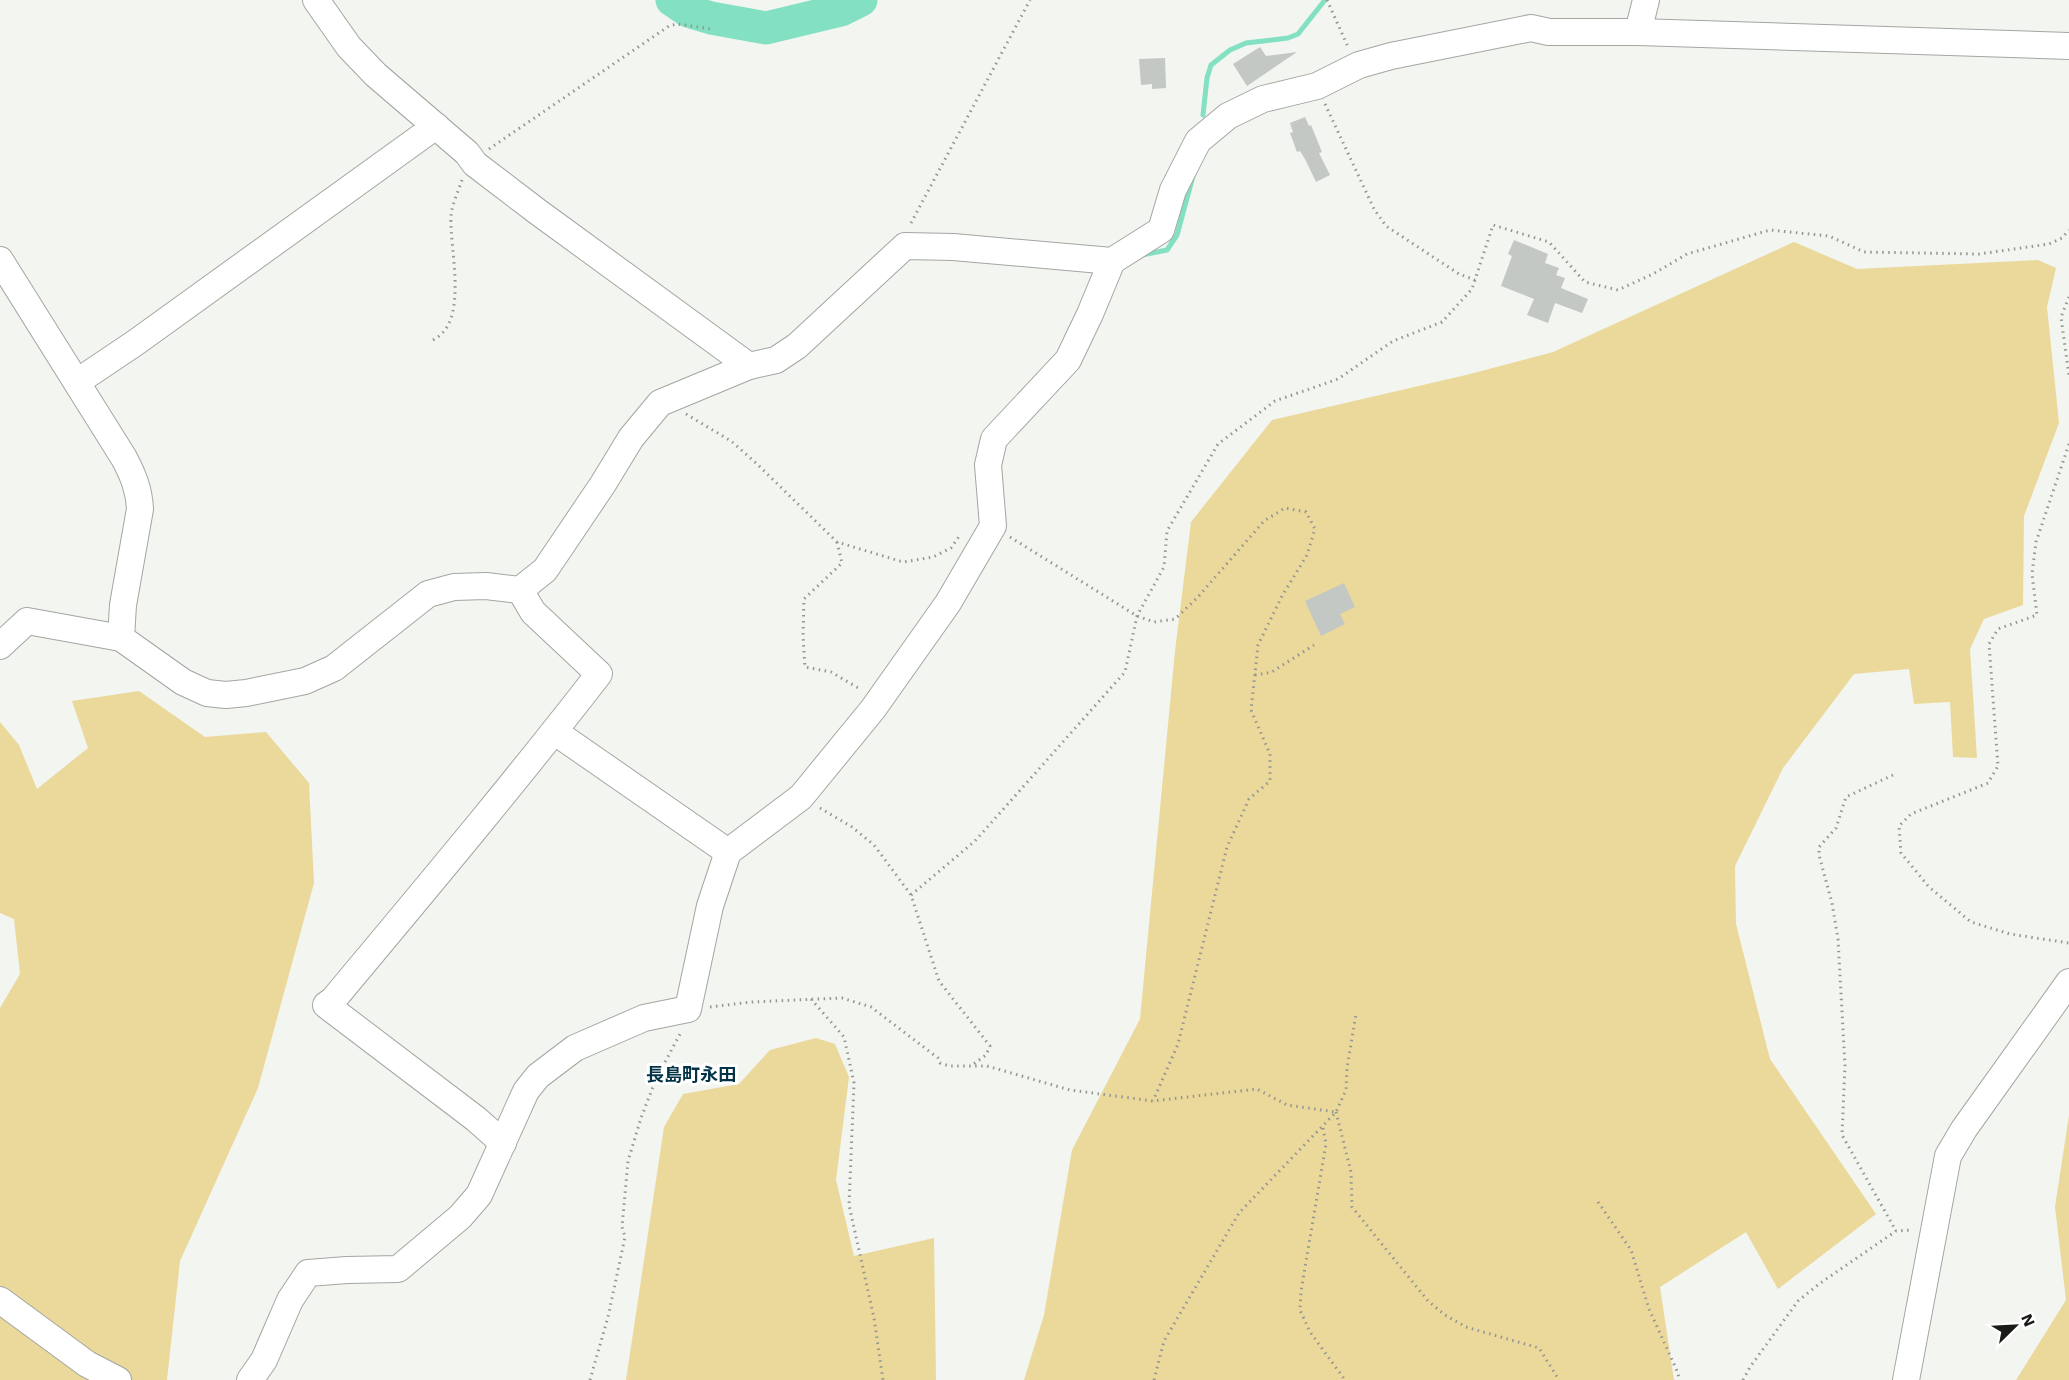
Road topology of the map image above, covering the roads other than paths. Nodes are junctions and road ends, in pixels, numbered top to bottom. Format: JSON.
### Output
{"nodes":[{"id":1,"x":316,"y":0,"type":"edge"},
{"id":2,"x":1646,"y":0,"type":"edge"},
{"id":3,"x":1638,"y":32,"type":"junction"},
{"id":4,"x":2069,"y":46,"type":"edge"},
{"id":5,"x":436,"y":126,"type":"junction"},
{"id":6,"x":0,"y":261,"type":"edge"},
{"id":7,"x":1112,"y":261,"type":"junction"},
{"id":8,"x":749,"y":366,"type":"junction"},
{"id":9,"x":77,"y":382,"type":"junction"},
{"id":10,"x":520,"y":590,"type":"junction"},
{"id":11,"x":121,"y":638,"type":"junction"},
{"id":12,"x":0,"y":646,"type":"edge"},
{"id":13,"x":555,"y":732,"type":"junction"},
{"id":14,"x":728,"y":852,"type":"junction"},
{"id":15,"x":2069,"y":982,"type":"edge"},
{"id":16,"x":503,"y":1143,"type":"junction"},
{"id":17,"x":0,"y":1300,"type":"edge"},
{"id":18,"x":118,"y":1380,"type":"edge"},
{"id":19,"x":250,"y":1380,"type":"edge"},
{"id":20,"x":1906,"y":1380,"type":"edge"}],
"edges":[{"from":1,"to":5,"type":"street"},
{"from":2,"to":3,"type":"street"},
{"from":3,"to":4,"type":"street"},
{"from":3,"to":7,"type":"street"},
{"from":5,"to":8,"type":"street"},
{"from":5,"to":9,"type":"street"},
{"from":6,"to":9,"type":"street"},
{"from":7,"to":8,"type":"street"},
{"from":7,"to":14,"type":"street"},
{"from":8,"to":10,"type":"street"},
{"from":9,"to":11,"type":"street"},
{"from":10,"to":11,"type":"street"},
{"from":10,"to":13,"type":"street"},
{"from":11,"to":12,"type":"street"},
{"from":13,"to":14,"type":"street"},
{"from":13,"to":16,"type":"street"},
{"from":14,"to":16,"type":"street"},
{"from":15,"to":20,"type":"street"},
{"from":16,"to":19,"type":"street"},
{"from":17,"to":18,"type":"street"}]}
